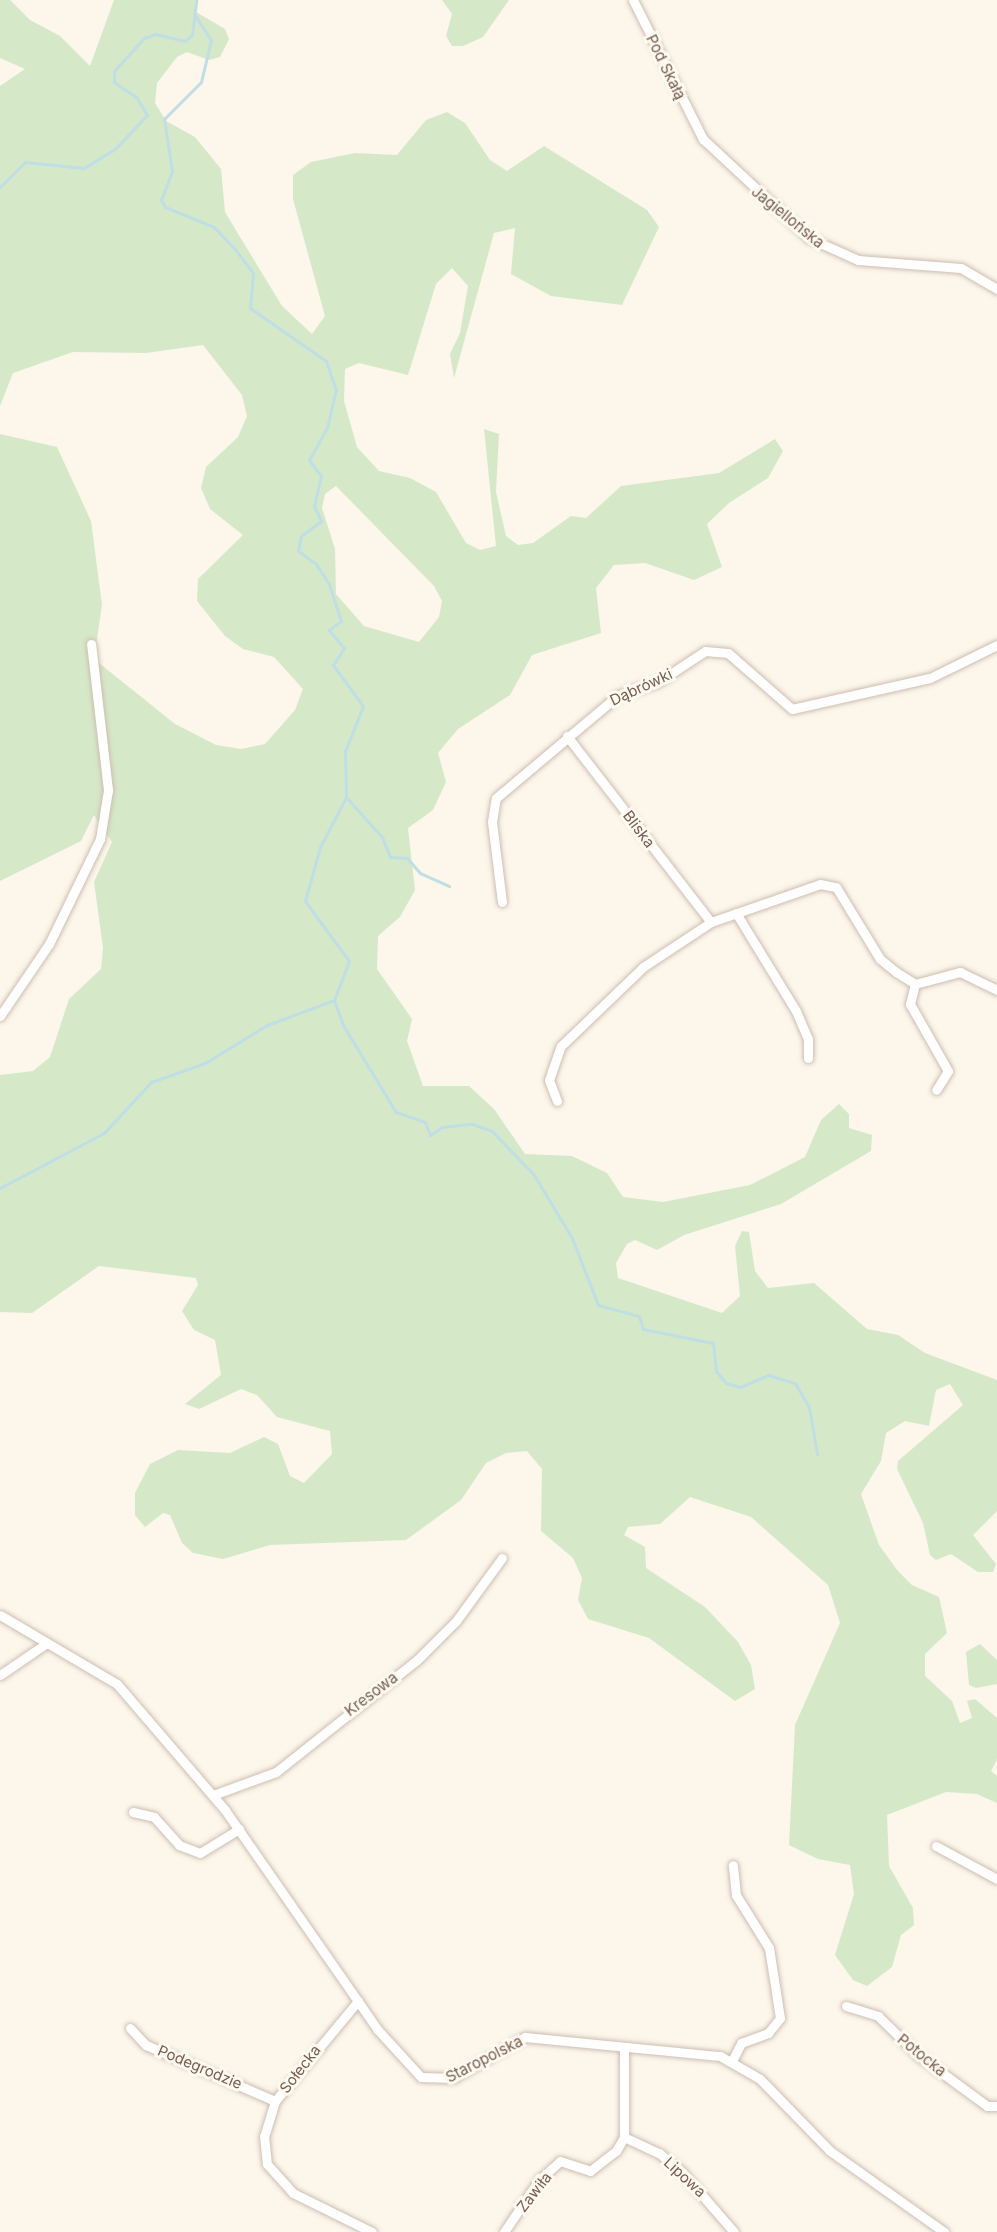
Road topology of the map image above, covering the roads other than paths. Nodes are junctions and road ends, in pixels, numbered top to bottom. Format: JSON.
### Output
{"nodes":[{"id":1,"x":633,"y":0,"type":"edge"},
{"id":2,"x":699,"y":134,"type":"joint"},
{"id":3,"x":997,"y":289,"type":"edge"},
{"id":4,"x":91,"y":644,"type":"dead end"},
{"id":5,"x":997,"y":645,"type":"edge"},
{"id":6,"x":567,"y":736,"type":"junction"},
{"id":7,"x":502,"y":902,"type":"dead end"},
{"id":8,"x":736,"y":912,"type":"junction"},
{"id":9,"x":711,"y":922,"type":"junction"},
{"id":10,"x":915,"y":984,"type":"junction"},
{"id":11,"x":997,"y":990,"type":"edge"},
{"id":12,"x":0,"y":1016,"type":"edge"},
{"id":13,"x":808,"y":1058,"type":"dead end"},
{"id":14,"x":936,"y":1089,"type":"dead end"},
{"id":15,"x":556,"y":1101,"type":"dead end"},
{"id":16,"x":502,"y":1558,"type":"dead end"},
{"id":17,"x":0,"y":1615,"type":"edge"},
{"id":18,"x":44,"y":1645,"type":"junction"},
{"id":19,"x":0,"y":1675,"type":"edge"},
{"id":20,"x":213,"y":1796,"type":"junction"},
{"id":21,"x":133,"y":1812,"type":"dead end"},
{"id":22,"x":239,"y":1829,"type":"junction"},
{"id":23,"x":936,"y":1846,"type":"dead end"},
{"id":24,"x":733,"y":1865,"type":"dead end"},
{"id":25,"x":997,"y":1879,"type":"edge"},
{"id":26,"x":358,"y":2001,"type":"junction"},
{"id":27,"x":846,"y":2006,"type":"dead end"},
{"id":28,"x":130,"y":2028,"type":"dead end"},
{"id":29,"x":624,"y":2049,"type":"junction"},
{"id":30,"x":732,"y":2061,"type":"junction"},
{"id":31,"x":275,"y":2101,"type":"junction"},
{"id":32,"x":997,"y":2106,"type":"edge"},
{"id":33,"x":624,"y":2137,"type":"junction"},
{"id":34,"x":372,"y":2232,"type":"edge"},
{"id":35,"x":504,"y":2232,"type":"edge"},
{"id":36,"x":734,"y":2232,"type":"edge"},
{"id":37,"x":944,"y":2232,"type":"edge"}],
"edges":[{"from":1,"to":2,"type":"street","name":"Pod Skałą"},
{"from":2,"to":3,"type":"street","name":"Jagiellońska"},
{"from":4,"to":12,"type":"street"},
{"from":5,"to":6,"type":"street","name":"Dąbrówki"},
{"from":6,"to":7,"type":"street","name":"Dąbrówki"},
{"from":6,"to":9,"type":"street","name":"Bliska"},
{"from":8,"to":9,"type":"street"},
{"from":8,"to":10,"type":"street"},
{"from":8,"to":13,"type":"street"},
{"from":9,"to":15,"type":"street"},
{"from":10,"to":11,"type":"street"},
{"from":10,"to":14,"type":"street"},
{"from":16,"to":20,"type":"street","name":"Kresowa"},
{"from":17,"to":18,"type":"street","name":"Staropolska"},
{"from":18,"to":19,"type":"street"},
{"from":18,"to":20,"type":"street","name":"Staropolska"},
{"from":20,"to":22,"type":"street","name":"Staropolska"},
{"from":21,"to":22,"type":"street"},
{"from":22,"to":26,"type":"street","name":"Staropolska"},
{"from":23,"to":25,"type":"street"},
{"from":24,"to":30,"type":"street"},
{"from":26,"to":29,"type":"street","name":"Staropolska"},
{"from":26,"to":31,"type":"street","name":"Sołecka"},
{"from":27,"to":32,"type":"street","name":"Potocka"},
{"from":28,"to":31,"type":"street","name":"Podegrodzie"},
{"from":29,"to":30,"type":"street","name":"Staropolska"},
{"from":29,"to":33,"type":"street"},
{"from":30,"to":37,"type":"street","name":"Staropolska"},
{"from":31,"to":34,"type":"street","name":"Sołecka"},
{"from":33,"to":35,"type":"street","name":"Zawiła"},
{"from":33,"to":36,"type":"street","name":"Lipowa"}]}
